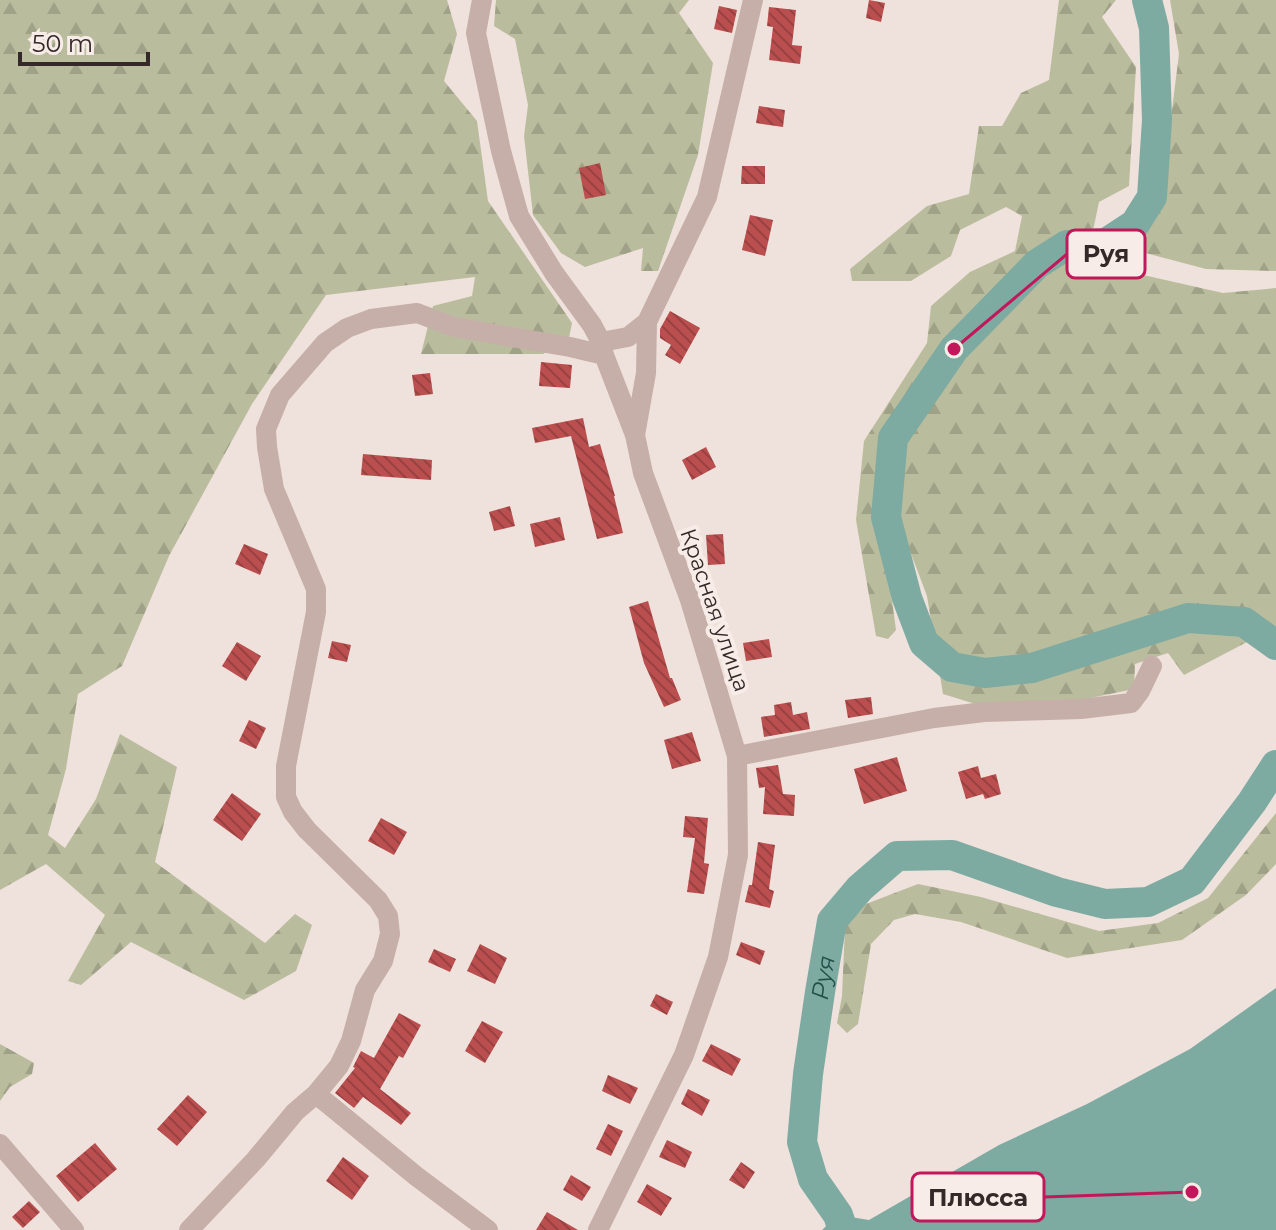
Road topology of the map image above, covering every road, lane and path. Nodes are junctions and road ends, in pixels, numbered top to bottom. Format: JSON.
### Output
{"nodes":[{"id":1,"x":482,"y":0,"type":"edge"},
{"id":2,"x":753,"y":0,"type":"edge"},
{"id":3,"x":647,"y":322,"type":"junction"},
{"id":4,"x":602,"y":349,"type":"junction"},
{"id":5,"x":635,"y":435,"type":"junction"},
{"id":6,"x":1152,"y":666,"type":"dead end"},
{"id":7,"x":737,"y":756,"type":"junction"},
{"id":8,"x":316,"y":1094,"type":"junction"},
{"id":9,"x":0,"y":1144,"type":"edge"},
{"id":10,"x":74,"y":1230,"type":"edge"},
{"id":11,"x":189,"y":1230,"type":"edge"},
{"id":12,"x":488,"y":1230,"type":"edge"},
{"id":13,"x":598,"y":1230,"type":"edge"}],
"edges":[{"from":1,"to":4,"type":"street"},
{"from":2,"to":3,"type":"street","name":"Красная улица"},
{"from":3,"to":4,"type":"street"},
{"from":3,"to":5,"type":"street","name":"Красная улица"},
{"from":4,"to":5,"type":"street"},
{"from":4,"to":8,"type":"street"},
{"from":5,"to":7,"type":"street","name":"Красная улица"},
{"from":6,"to":7,"type":"street"},
{"from":7,"to":13,"type":"street","name":"Красная улица"},
{"from":8,"to":11,"type":"street"},
{"from":8,"to":12,"type":"street"},
{"from":9,"to":10,"type":"street"}]}
